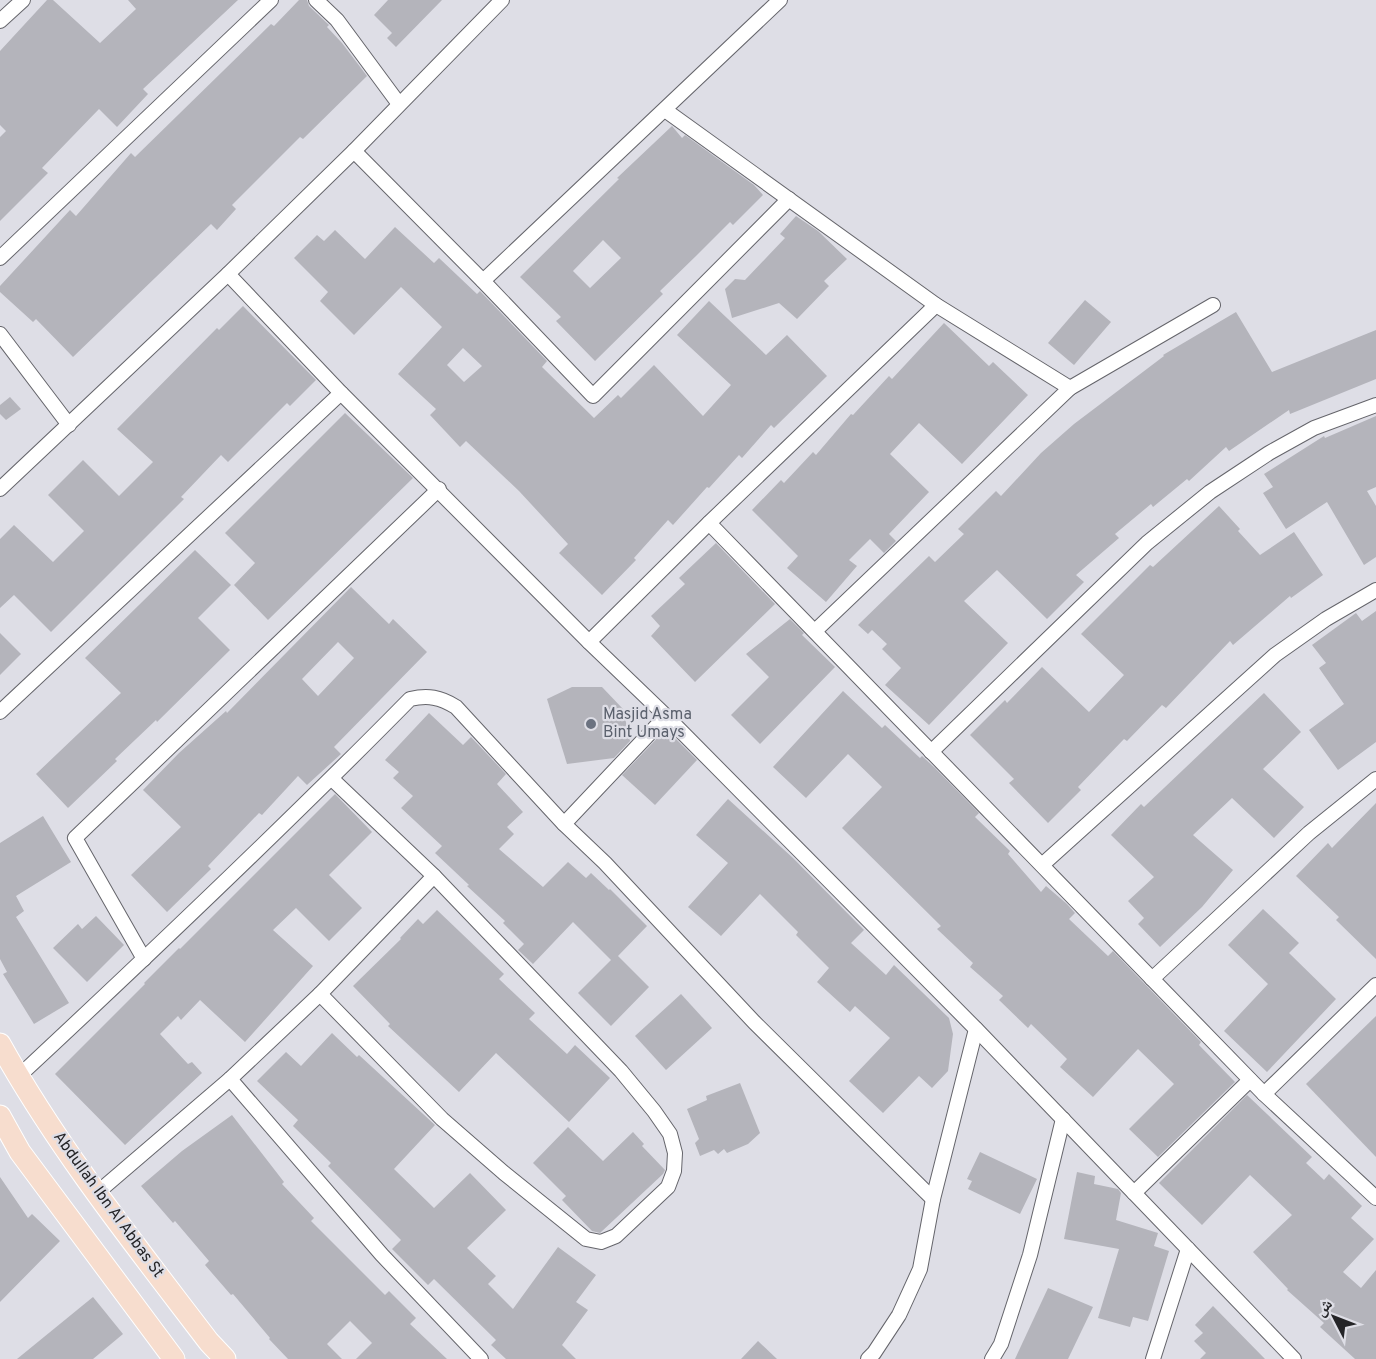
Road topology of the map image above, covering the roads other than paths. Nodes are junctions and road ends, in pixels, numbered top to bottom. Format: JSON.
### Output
{"nodes":[{"id":1,"x":23,"y":0,"type":"edge"},
{"id":2,"x":271,"y":0,"type":"edge"},
{"id":3,"x":316,"y":0,"type":"edge"},
{"id":4,"x":502,"y":0,"type":"edge"},
{"id":5,"x":780,"y":0,"type":"edge"},
{"id":6,"x":0,"y":21,"type":"edge"},
{"id":7,"x":399,"y":104,"type":"junction"},
{"id":8,"x":665,"y":110,"type":"junction"},
{"id":9,"x":354,"y":151,"type":"junction"},
{"id":10,"x":789,"y":199,"type":"junction"},
{"id":11,"x":0,"y":258,"type":"edge"},
{"id":12,"x":228,"y":274,"type":"junction"},
{"id":13,"x":483,"y":281,"type":"junction"},
{"id":14,"x":936,"y":305,"type":"junction"},
{"id":15,"x":1213,"y":305,"type":"dead end"},
{"id":16,"x":0,"y":334,"type":"edge"},
{"id":17,"x":1070,"y":388,"type":"junction"},
{"id":18,"x":342,"y":393,"type":"junction"},
{"id":19,"x":1376,"y":405,"type":"edge"},
{"id":20,"x":69,"y":425,"type":"junction"},
{"id":21,"x":0,"y":489,"type":"edge"},
{"id":22,"x":439,"y":489,"type":"junction"},
{"id":23,"x":710,"y":523,"type":"junction"},
{"id":24,"x":1376,"y":590,"type":"edge"},
{"id":25,"x":815,"y":631,"type":"junction"},
{"id":26,"x":589,"y":642,"type":"junction"},
{"id":27,"x":0,"y":712,"type":"edge"},
{"id":28,"x":666,"y":716,"type":"junction"},
{"id":29,"x":932,"y":752,"type":"junction"},
{"id":30,"x":332,"y":778,"type":"junction"},
{"id":31,"x":1376,"y":779,"type":"edge"},
{"id":32,"x":564,"y":824,"type":"junction"},
{"id":33,"x":1042,"y":865,"type":"junction"},
{"id":34,"x":434,"y":876,"type":"junction"},
{"id":35,"x":144,"y":959,"type":"junction"},
{"id":36,"x":1152,"y":979,"type":"junction"},
{"id":37,"x":1376,"y":985,"type":"edge"},
{"id":38,"x":320,"y":994,"type":"junction"},
{"id":39,"x":976,"y":1029,"type":"junction"},
{"id":40,"x":0,"y":1044,"type":"edge"},
{"id":41,"x":18,"y":1077,"type":"junction"},
{"id":42,"x":230,"y":1079,"type":"junction"},
{"id":43,"x":1250,"y":1080,"type":"junction"},
{"id":44,"x":1264,"y":1094,"type":"junction"},
{"id":45,"x":0,"y":1116,"type":"edge"},
{"id":46,"x":1063,"y":1119,"type":"junction"},
{"id":47,"x":1134,"y":1192,"type":"junction"},
{"id":48,"x":97,"y":1194,"type":"junction"},
{"id":49,"x":1376,"y":1198,"type":"edge"},
{"id":50,"x":933,"y":1199,"type":"junction"},
{"id":51,"x":1188,"y":1249,"type":"junction"},
{"id":52,"x":174,"y":1359,"type":"edge"},
{"id":53,"x":225,"y":1359,"type":"edge"},
{"id":54,"x":481,"y":1359,"type":"edge"},
{"id":55,"x":868,"y":1359,"type":"edge"},
{"id":56,"x":992,"y":1359,"type":"edge"},
{"id":57,"x":1153,"y":1359,"type":"edge"},
{"id":58,"x":1294,"y":1359,"type":"edge"}],
"edges":[{"from":1,"to":6,"type":"street"},
{"from":2,"to":11,"type":"street"},
{"from":3,"to":7,"type":"street"},
{"from":4,"to":7,"type":"street"},
{"from":5,"to":8,"type":"street"},
{"from":7,"to":9,"type":"street"},
{"from":8,"to":10,"type":"street"},
{"from":8,"to":13,"type":"street"},
{"from":9,"to":12,"type":"street"},
{"from":9,"to":13,"type":"street"},
{"from":10,"to":13,"type":"street"},
{"from":10,"to":14,"type":"street"},
{"from":12,"to":18,"type":"street"},
{"from":12,"to":20,"type":"street"},
{"from":14,"to":17,"type":"street"},
{"from":14,"to":23,"type":"street"},
{"from":15,"to":17,"type":"street"},
{"from":16,"to":20,"type":"street"},
{"from":17,"to":25,"type":"street"},
{"from":18,"to":22,"type":"street"},
{"from":18,"to":27,"type":"street"},
{"from":19,"to":29,"type":"street"},
{"from":20,"to":21,"type":"street"},
{"from":22,"to":26,"type":"street"},
{"from":22,"to":35,"type":"street"},
{"from":23,"to":25,"type":"street"},
{"from":23,"to":26,"type":"street"},
{"from":24,"to":33,"type":"street"},
{"from":25,"to":29,"type":"street"},
{"from":26,"to":28,"type":"street"},
{"from":28,"to":32,"type":"street"},
{"from":28,"to":39,"type":"street"},
{"from":29,"to":33,"type":"street"},
{"from":30,"to":32,"type":"street"},
{"from":30,"to":34,"type":"street"},
{"from":30,"to":35,"type":"street"},
{"from":31,"to":36,"type":"street"},
{"from":32,"to":50,"type":"street"},
{"from":33,"to":36,"type":"street"},
{"from":34,"to":38,"type":"street"},
{"from":34,"to":38,"type":"street"},
{"from":35,"to":41,"type":"street"},
{"from":36,"to":43,"type":"street"},
{"from":37,"to":44,"type":"street"},
{"from":38,"to":42,"type":"street"},
{"from":39,"to":46,"type":"street"},
{"from":39,"to":50,"type":"street"},
{"from":40,"to":41,"type":"main road","name":"Abdullah Ibn Al Abbas St"},
{"from":41,"to":48,"type":"main road","name":"Abdullah Ibn Al Abbas St"},
{"from":42,"to":48,"type":"street"},
{"from":42,"to":54,"type":"street"},
{"from":43,"to":44,"type":"street"},
{"from":43,"to":47,"type":"street"},
{"from":44,"to":49,"type":"street"},
{"from":45,"to":52,"type":"main road"},
{"from":46,"to":47,"type":"street"},
{"from":46,"to":56,"type":"street"},
{"from":47,"to":51,"type":"street"},
{"from":48,"to":53,"type":"main road","name":"Abdullah Ibn Al Abbas St"},
{"from":50,"to":55,"type":"street"},
{"from":51,"to":57,"type":"street"},
{"from":51,"to":58,"type":"street"}]}
